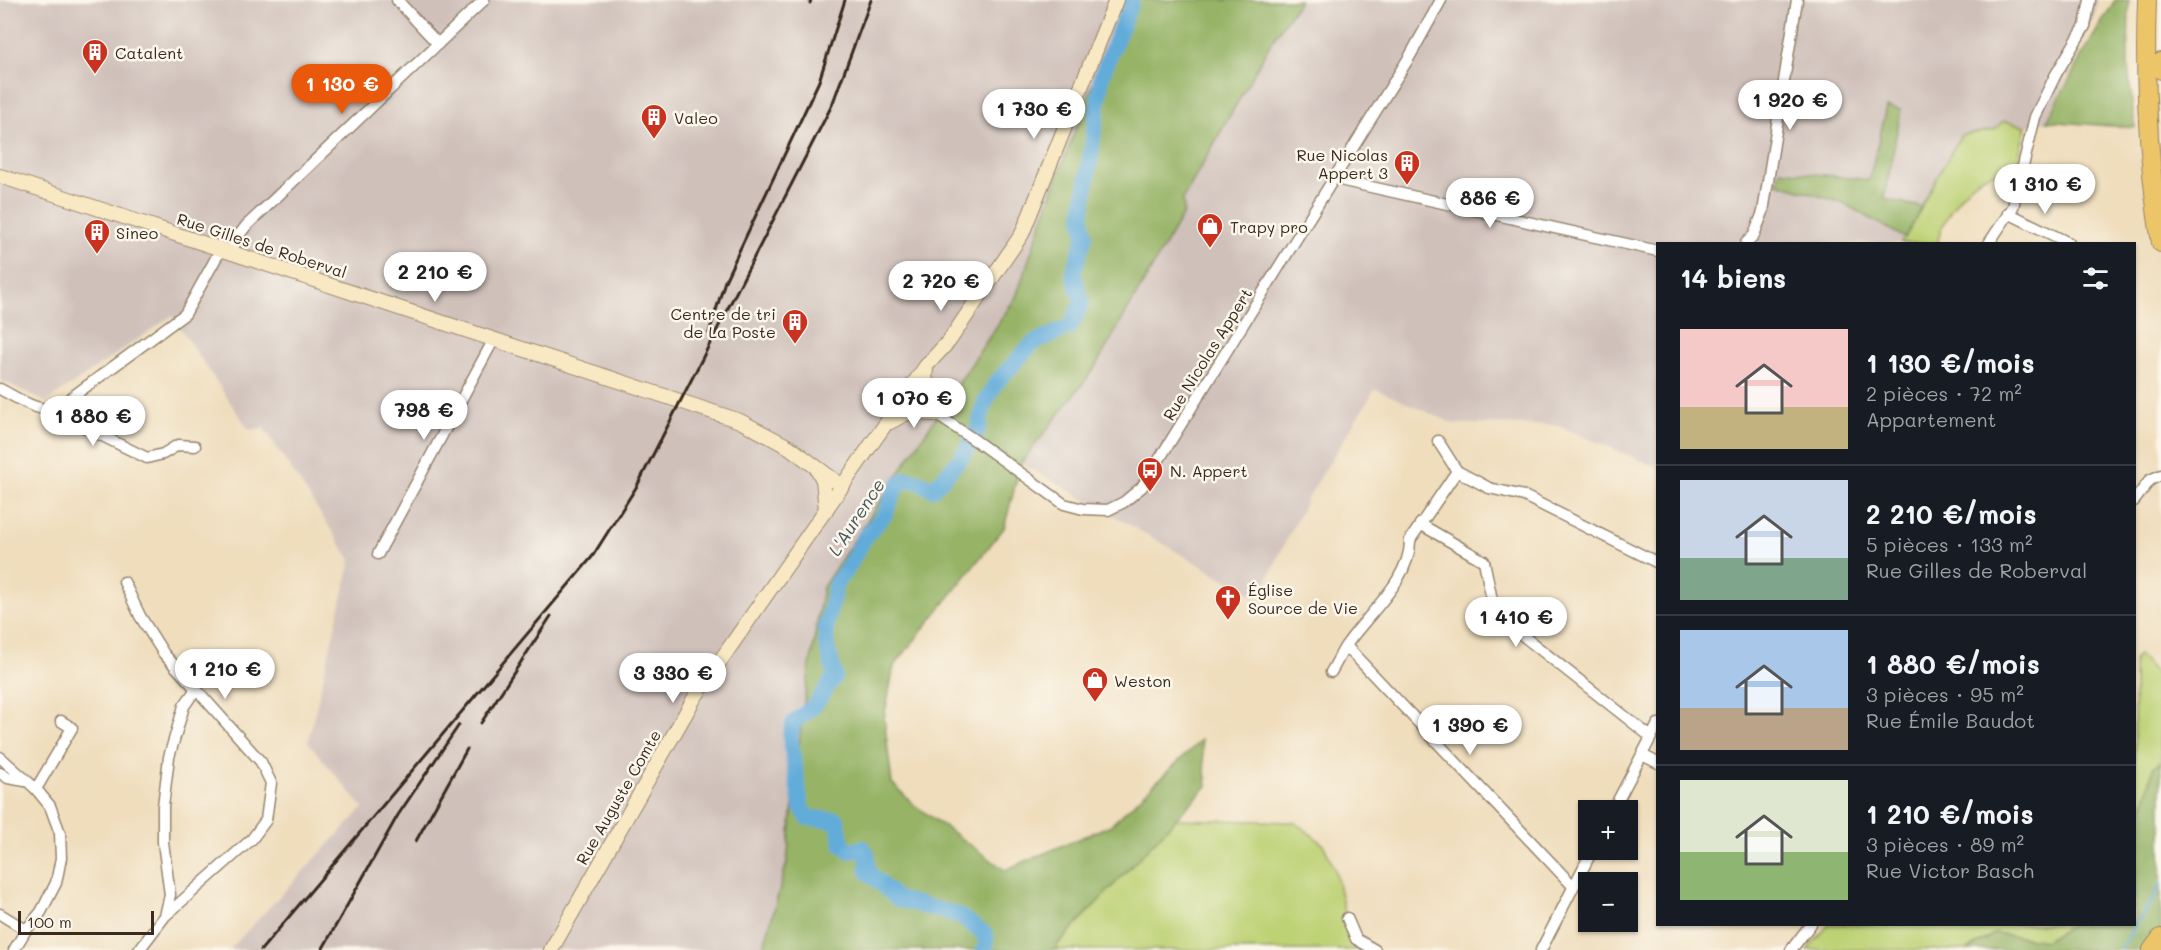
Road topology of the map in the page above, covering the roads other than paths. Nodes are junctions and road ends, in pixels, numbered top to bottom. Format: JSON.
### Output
{"nodes":[{"id":1,"x":397,"y":0,"type":"edge"},
{"id":2,"x":484,"y":0,"type":"edge"},
{"id":3,"x":1108,"y":0,"type":"edge"},
{"id":4,"x":1116,"y":0,"type":"edge"},
{"id":5,"x":1441,"y":0,"type":"edge"},
{"id":6,"x":1797,"y":0,"type":"edge"},
{"id":7,"x":2090,"y":0,"type":"edge"},
{"id":8,"x":2147,"y":0,"type":"edge"},
{"id":9,"x":438,"y":44,"type":"junction"},
{"id":10,"x":2161,"y":62,"type":"edge"},
{"id":11,"x":2161,"y":70,"type":"edge"},
{"id":12,"x":0,"y":176,"type":"edge"},
{"id":13,"x":1334,"y":176,"type":"junction"},
{"id":14,"x":2008,"y":213,"type":"junction"},
{"id":15,"x":1747,"y":242,"type":"edge"},
{"id":16,"x":1990,"y":242,"type":"edge"},
{"id":17,"x":2067,"y":242,"type":"edge"},
{"id":18,"x":2161,"y":243,"type":"edge"},
{"id":19,"x":226,"y":251,"type":"junction"},
{"id":20,"x":1656,"y":252,"type":"edge"},
{"id":21,"x":494,"y":339,"type":"junction"},
{"id":22,"x":936,"y":353,"type":"junction"},
{"id":23,"x":926,"y":366,"type":"junction"},
{"id":24,"x":0,"y":389,"type":"edge"},
{"id":25,"x":907,"y":395,"type":"junction"},
{"id":26,"x":57,"y":408,"type":"junction"},
{"id":27,"x":936,"y":414,"type":"junction"},
{"id":28,"x":885,"y":425,"type":"junction"},
{"id":29,"x":1438,"y":441,"type":"dead end"},
{"id":30,"x":195,"y":446,"type":"dead end"},
{"id":31,"x":860,"y":460,"type":"junction"},
{"id":32,"x":816,"y":467,"type":"junction"},
{"id":33,"x":1457,"y":471,"type":"junction"},
{"id":34,"x":2161,"y":476,"type":"edge"},
{"id":35,"x":842,"y":486,"type":"junction"},
{"id":36,"x":2136,"y":498,"type":"edge"},
{"id":37,"x":826,"y":510,"type":"junction"},
{"id":38,"x":1420,"y":524,"type":"junction"},
{"id":39,"x":378,"y":554,"type":"dead end"},
{"id":40,"x":1656,"y":562,"type":"edge"},
{"id":41,"x":124,"y":582,"type":"dead end"},
{"id":42,"x":1346,"y":646,"type":"junction"},
{"id":43,"x":1331,"y":672,"type":"dead end"},
{"id":44,"x":196,"y":689,"type":"junction"},
{"id":45,"x":61,"y":720,"type":"dead end"},
{"id":46,"x":1656,"y":728,"type":"edge"},
{"id":47,"x":1651,"y":737,"type":"junction"},
{"id":48,"x":1642,"y":755,"type":"junction"},
{"id":49,"x":0,"y":757,"type":"edge"},
{"id":50,"x":1656,"y":762,"type":"edge"},
{"id":51,"x":0,"y":773,"type":"edge"},
{"id":52,"x":25,"y":781,"type":"junction"},
{"id":53,"x":36,"y":789,"type":"junction"},
{"id":54,"x":1618,"y":800,"type":"edge"},
{"id":55,"x":1587,"y":860,"type":"edge"},
{"id":56,"x":1573,"y":886,"type":"junction"},
{"id":57,"x":0,"y":914,"type":"edge"},
{"id":58,"x":165,"y":916,"type":"junction"},
{"id":59,"x":1347,"y":918,"type":"dead end"},
{"id":60,"x":1809,"y":926,"type":"edge"},
{"id":61,"x":26,"y":930,"type":"junction"},
{"id":62,"x":2161,"y":938,"type":"edge"},
{"id":63,"x":14,"y":950,"type":"edge"},
{"id":64,"x":139,"y":950,"type":"edge"},
{"id":65,"x":551,"y":950,"type":"edge"},
{"id":66,"x":1375,"y":950,"type":"edge"},
{"id":67,"x":1540,"y":950,"type":"edge"},
{"id":68,"x":1791,"y":950,"type":"edge"},
{"id":69,"x":2152,"y":950,"type":"edge"}],
"edges":[{"from":1,"to":9,"type":"street"},
{"from":2,"to":9,"type":"street"},
{"from":3,"to":22,"type":"street"},
{"from":4,"to":22,"type":"street"},
{"from":5,"to":13,"type":"street","name":"Rue Nicolas Appert"},
{"from":6,"to":15,"type":"street"},
{"from":7,"to":14,"type":"street"},
{"from":8,"to":18,"type":"highway"},
{"from":9,"to":19,"type":"street"},
{"from":10,"to":11,"type":"highway"},
{"from":12,"to":19,"type":"street","name":"Rue Gilles de Roberval"},
{"from":13,"to":20,"type":"street"},
{"from":13,"to":27,"type":"street","name":"Rue Nicolas Appert"},
{"from":14,"to":16,"type":"street"},
{"from":14,"to":17,"type":"street"},
{"from":19,"to":21,"type":"street","name":"Rue Gilles de Roberval"},
{"from":19,"to":26,"type":"street"},
{"from":21,"to":32,"type":"street","name":"Rue Gilles de Roberval"},
{"from":21,"to":39,"type":"street"},
{"from":22,"to":23,"type":"street","name":"Rue Auguste Comte"},
{"from":23,"to":25,"type":"street","name":"Rue Auguste Comte"},
{"from":23,"to":27,"type":"street"},
{"from":24,"to":26,"type":"street"},
{"from":25,"to":27,"type":"street","name":"Rue Nicolas Appert"},
{"from":25,"to":28,"type":"street","name":"Rue Auguste Comte"},
{"from":26,"to":30,"type":"street"},
{"from":27,"to":28,"type":"street"},
{"from":28,"to":31,"type":"street","name":"Rue Auguste Comte"},
{"from":29,"to":33,"type":"street"},
{"from":31,"to":32,"type":"street"},
{"from":31,"to":35,"type":"street","name":"Rue Auguste Comte"},
{"from":32,"to":35,"type":"street","name":"Rue Gilles de Roberval"},
{"from":32,"to":37,"type":"street"},
{"from":33,"to":38,"type":"street"},
{"from":33,"to":40,"type":"street"},
{"from":34,"to":36,"type":"street"},
{"from":35,"to":37,"type":"street","name":"Rue Auguste Comte"},
{"from":37,"to":65,"type":"street","name":"Rue Auguste Comte"},
{"from":38,"to":42,"type":"street"},
{"from":38,"to":47,"type":"street"},
{"from":41,"to":44,"type":"street"},
{"from":42,"to":43,"type":"street"},
{"from":42,"to":56,"type":"street"},
{"from":44,"to":58,"type":"street"},
{"from":44,"to":58,"type":"street"},
{"from":45,"to":53,"type":"street"},
{"from":46,"to":47,"type":"street"},
{"from":47,"to":48,"type":"street"},
{"from":48,"to":50,"type":"street"},
{"from":48,"to":54,"type":"street"},
{"from":49,"to":52,"type":"street"},
{"from":51,"to":52,"type":"street"},
{"from":52,"to":53,"type":"street"},
{"from":53,"to":61,"type":"street"},
{"from":55,"to":56,"type":"street"},
{"from":56,"to":67,"type":"street"},
{"from":57,"to":61,"type":"street"},
{"from":58,"to":64,"type":"street"},
{"from":59,"to":66,"type":"street"},
{"from":60,"to":68,"type":"street"},
{"from":61,"to":63,"type":"street"},
{"from":62,"to":69,"type":"highway"}]}
